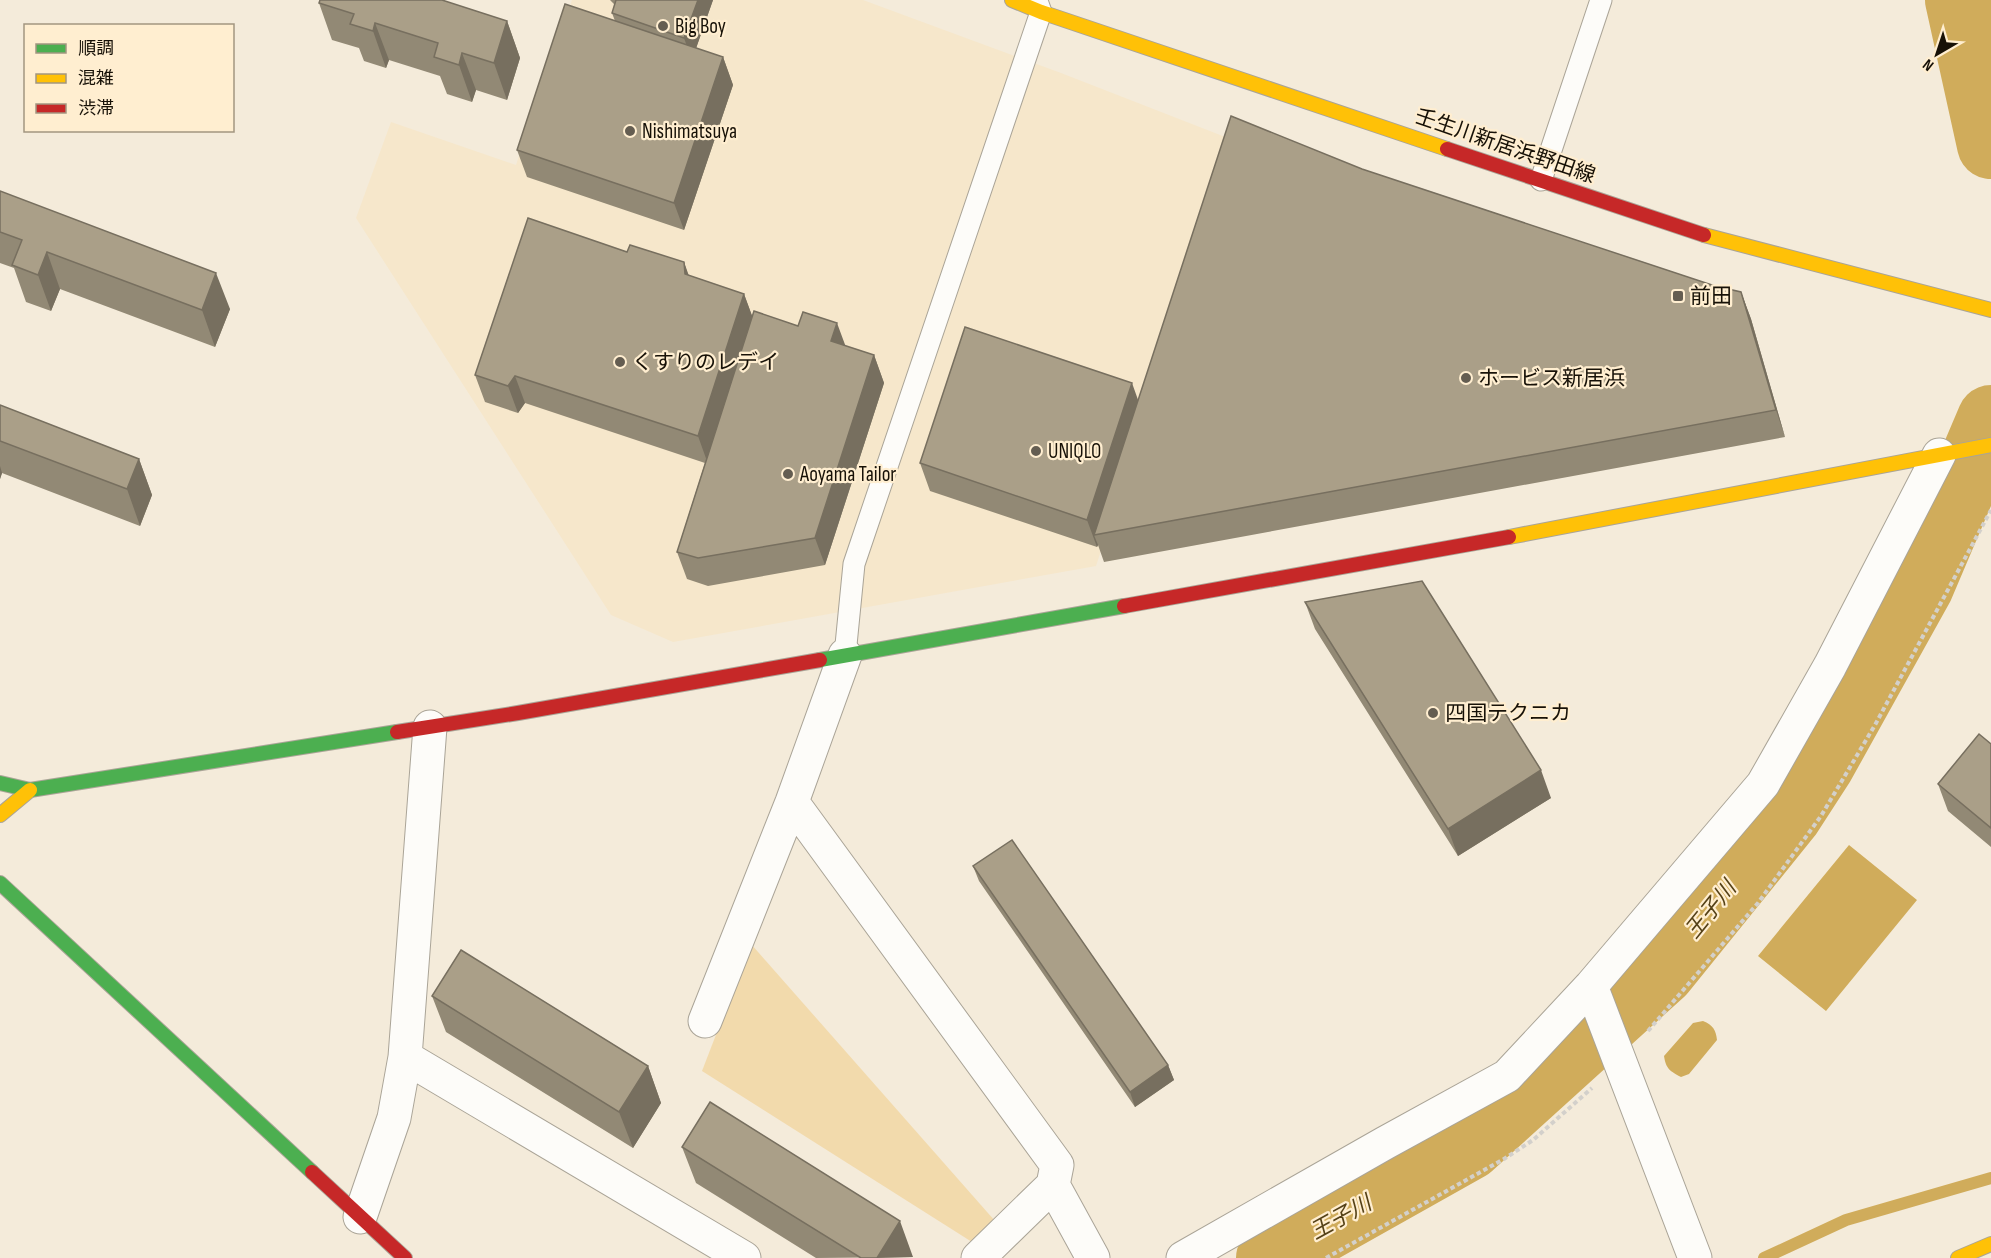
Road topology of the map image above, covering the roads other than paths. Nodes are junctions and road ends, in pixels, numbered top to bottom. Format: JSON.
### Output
{"nodes":[{"id":1,"x":1012,"y":0,"type":"edge"},
{"id":2,"x":1601,"y":0,"type":"edge"},
{"id":3,"x":1039,"y":6,"type":"edge"},
{"id":4,"x":1541,"y":180,"type":"junction"},
{"id":5,"x":1991,"y":310,"type":"edge"},
{"id":6,"x":1991,"y":445,"type":"edge"},
{"id":7,"x":1940,"y":455,"type":"junction"},
{"id":8,"x":845,"y":655,"type":"junction"},
{"id":9,"x":430,"y":727,"type":"junction"},
{"id":10,"x":0,"y":783,"type":"edge"},
{"id":11,"x":30,"y":790,"type":"junction"},
{"id":12,"x":792,"y":802,"type":"junction"},
{"id":13,"x":0,"y":815,"type":"edge"},
{"id":14,"x":0,"y":883,"type":"edge"},
{"id":15,"x":1592,"y":987,"type":"junction"},
{"id":16,"x":705,"y":1021,"type":"dead end"},
{"id":17,"x":405,"y":1057,"type":"junction"},
{"id":18,"x":1053,"y":1185,"type":"junction"},
{"id":19,"x":360,"y":1216,"type":"junction"},
{"id":20,"x":1991,"y":1244,"type":"edge"},
{"id":21,"x":405,"y":1258,"type":"edge"},
{"id":22,"x":744,"y":1258,"type":"edge"},
{"id":23,"x":978,"y":1258,"type":"edge"},
{"id":24,"x":1093,"y":1258,"type":"edge"},
{"id":25,"x":1184,"y":1258,"type":"edge"},
{"id":26,"x":1695,"y":1258,"type":"edge"},
{"id":27,"x":1958,"y":1258,"type":"edge"}],
"edges":[{"from":1,"to":3,"type":"street","name":"壬生川新居浜野田線"},
{"from":2,"to":4,"type":"lane"},
{"from":3,"to":4,"type":"street","name":"壬生川新居浜野田線"},
{"from":3,"to":8,"type":"lane"},
{"from":4,"to":5,"type":"street","name":"壬生川新居浜野田線"},
{"from":6,"to":7,"type":"street"},
{"from":7,"to":8,"type":"street"},
{"from":7,"to":15,"type":"street"},
{"from":8,"to":9,"type":"street"},
{"from":8,"to":12,"type":"street"},
{"from":9,"to":11,"type":"street"},
{"from":9,"to":17,"type":"street"},
{"from":10,"to":11,"type":"street"},
{"from":11,"to":13,"type":"street"},
{"from":12,"to":16,"type":"street"},
{"from":12,"to":18,"type":"street"},
{"from":14,"to":19,"type":"street"},
{"from":15,"to":25,"type":"street"},
{"from":15,"to":26,"type":"street"},
{"from":17,"to":19,"type":"street"},
{"from":17,"to":22,"type":"street"},
{"from":18,"to":23,"type":"street"},
{"from":18,"to":24,"type":"street"},
{"from":19,"to":21,"type":"street"},
{"from":20,"to":27,"type":"street"}]}
